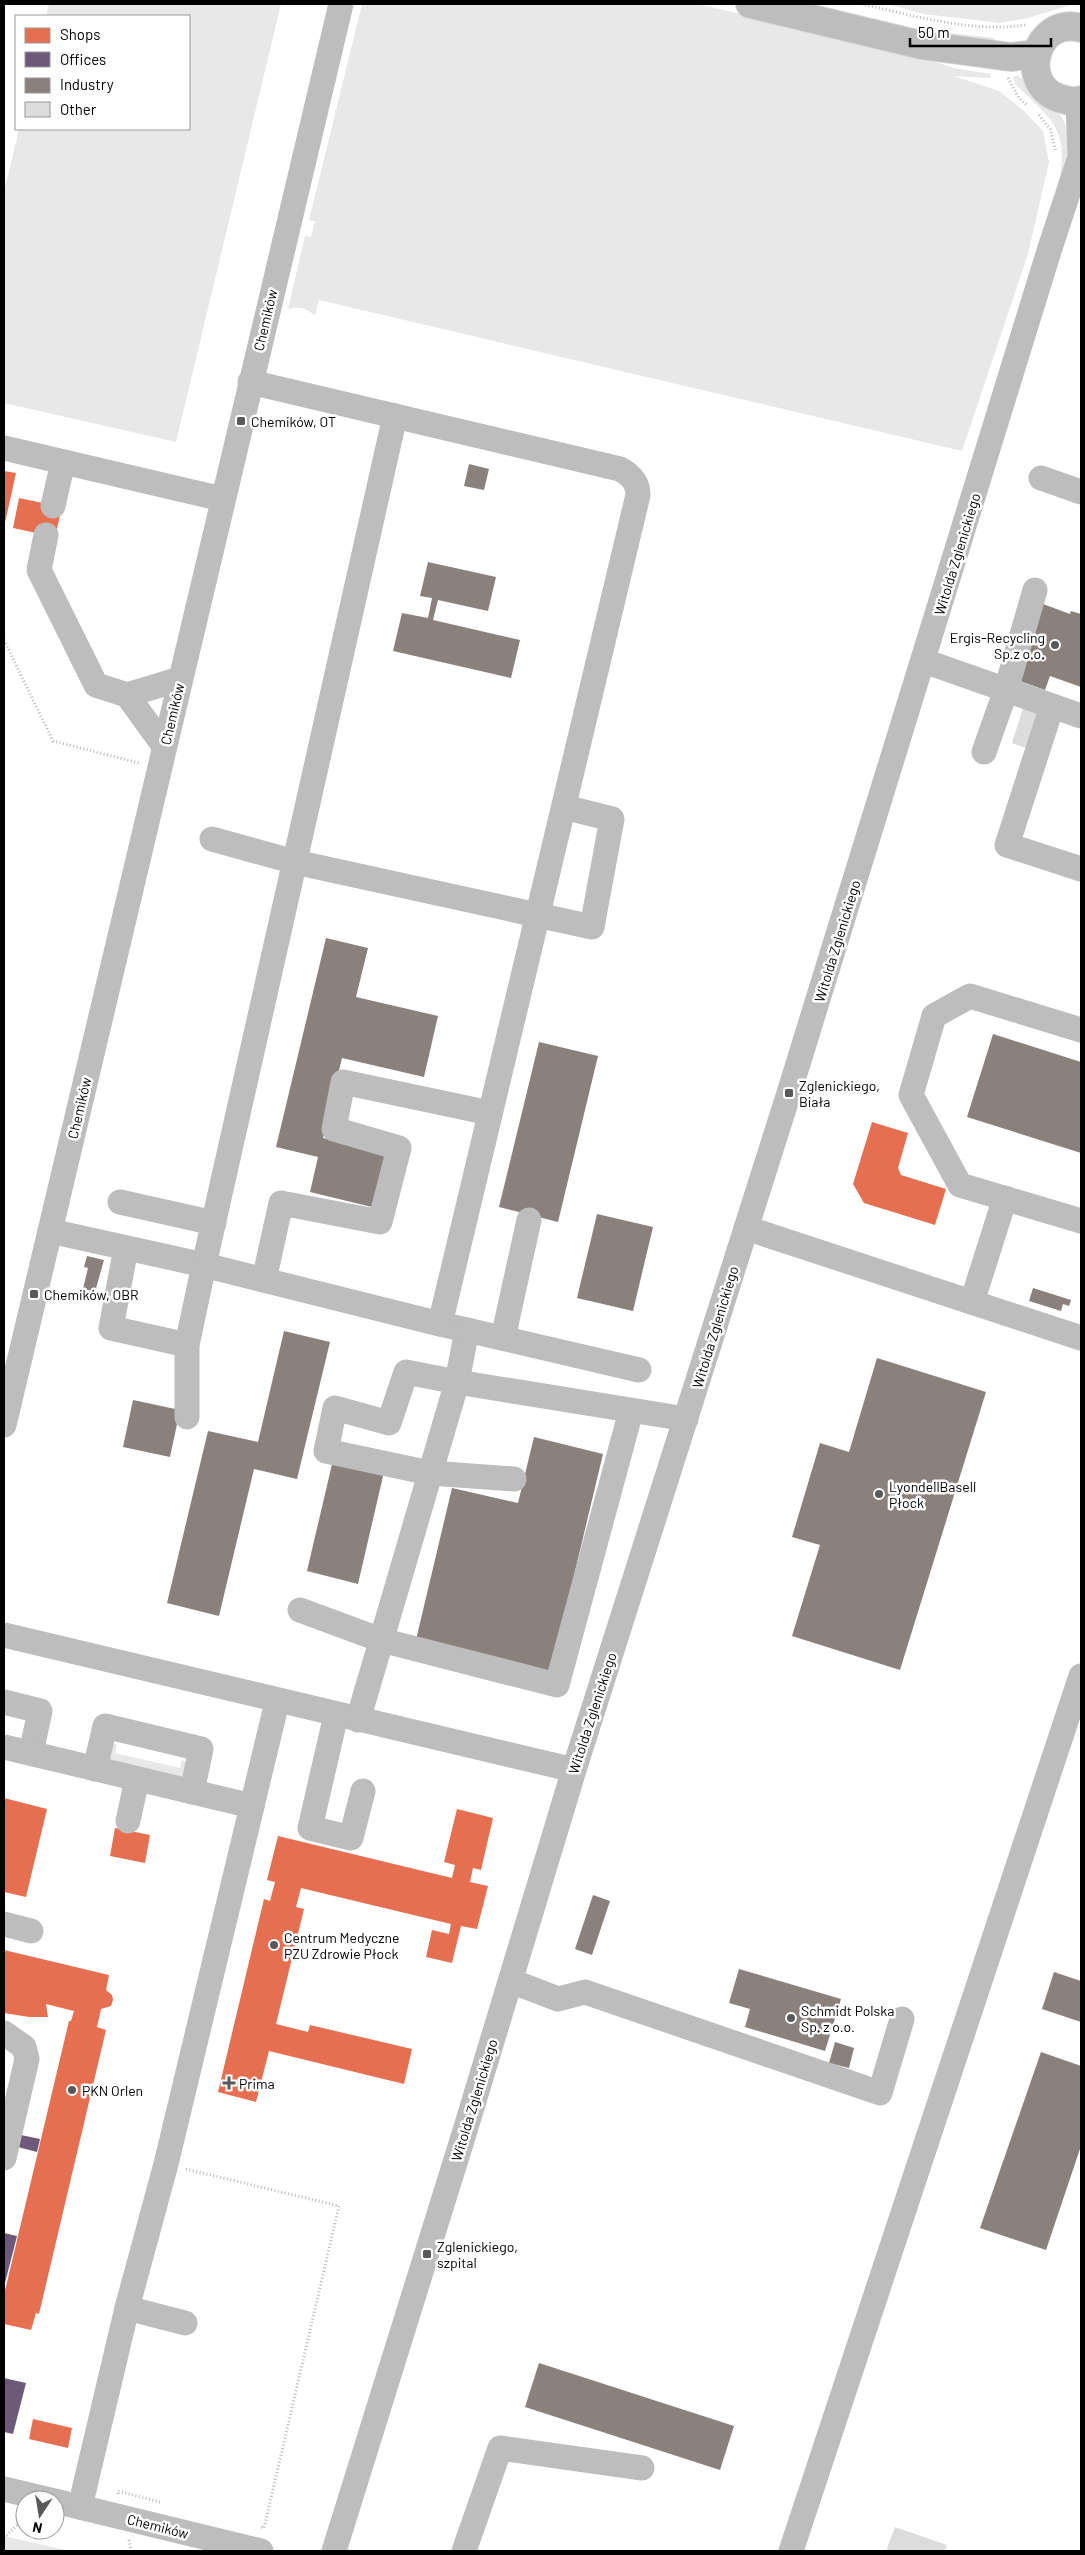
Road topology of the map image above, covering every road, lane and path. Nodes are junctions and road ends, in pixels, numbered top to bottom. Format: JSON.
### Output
{"nodes":[{"id":1,"x":341,"y":4,"type":"edge"},
{"id":2,"x":750,"y":4,"type":"edge"},
{"id":3,"x":862,"y":4,"type":"edge"},
{"id":4,"x":1032,"y":24,"type":"dead end"},
{"id":5,"x":1081,"y":28,"type":"edge"},
{"id":6,"x":1036,"y":54,"type":"junction"},
{"id":7,"x":1019,"y":98,"type":"dead end"},
{"id":8,"x":1079,"y":100,"type":"edge"},
{"id":9,"x":1031,"y":108,"type":"dead end"},
{"id":10,"x":1038,"y":113,"type":"dead end"},
{"id":11,"x":1056,"y":157,"type":"dead end"},
{"id":12,"x":250,"y":382,"type":"junction"},
{"id":13,"x":395,"y":416,"type":"junction"},
{"id":14,"x":4,"y":448,"type":"edge"},
{"id":15,"x":62,"y":462,"type":"junction"},
{"id":16,"x":1042,"y":478,"type":"dead end"},
{"id":17,"x":1081,"y":492,"type":"edge"},
{"id":18,"x":222,"y":499,"type":"junction"},
{"id":19,"x":53,"y":506,"type":"dead end"},
{"id":20,"x":46,"y":535,"type":"dead end"},
{"id":21,"x":1035,"y":590,"type":"dead end"},
{"id":22,"x":4,"y":640,"type":"edge"},
{"id":23,"x":924,"y":661,"type":"junction"},
{"id":24,"x":180,"y":680,"type":"junction"},
{"id":25,"x":1006,"y":690,"type":"junction"},
{"id":26,"x":127,"y":695,"type":"junction"},
{"id":27,"x":1052,"y":706,"type":"junction"},
{"id":28,"x":1081,"y":716,"type":"edge"},
{"id":29,"x":164,"y":746,"type":"junction"},
{"id":30,"x":984,"y":752,"type":"dead end"},
{"id":31,"x":147,"y":765,"type":"dead end"},
{"id":32,"x":564,"y":806,"type":"junction"},
{"id":33,"x":212,"y":839,"type":"dead end"},
{"id":34,"x":295,"y":862,"type":"junction"},
{"id":35,"x":1081,"y":869,"type":"edge"},
{"id":36,"x":538,"y":913,"type":"junction"},
{"id":37,"x":1081,"y":1030,"type":"edge"},
{"id":38,"x":490,"y":1113,"type":"junction"},
{"id":39,"x":1005,"y":1198,"type":"junction"},
{"id":40,"x":120,"y":1202,"type":"dead end"},
{"id":41,"x":529,"y":1220,"type":"dead end"},
{"id":42,"x":1081,"y":1221,"type":"edge"},
{"id":43,"x":214,"y":1223,"type":"junction"},
{"id":44,"x":746,"y":1228,"type":"junction"},
{"id":45,"x":50,"y":1231,"type":"junction"},
{"id":46,"x":126,"y":1248,"type":"junction"},
{"id":47,"x":204,"y":1265,"type":"junction"},
{"id":48,"x":264,"y":1280,"type":"junction"},
{"id":49,"x":972,"y":1302,"type":"junction"},
{"id":50,"x":440,"y":1324,"type":"junction"},
{"id":51,"x":467,"y":1330,"type":"junction"},
{"id":52,"x":503,"y":1338,"type":"junction"},
{"id":53,"x":1081,"y":1338,"type":"edge"},
{"id":54,"x":187,"y":1346,"type":"junction"},
{"id":55,"x":639,"y":1370,"type":"dead end"},
{"id":56,"x":457,"y":1382,"type":"junction"},
{"id":57,"x":632,"y":1411,"type":"junction"},
{"id":58,"x":186,"y":1417,"type":"dead end"},
{"id":59,"x":686,"y":1419,"type":"junction"},
{"id":60,"x":4,"y":1425,"type":"edge"},
{"id":61,"x":430,"y":1473,"type":"junction"},
{"id":62,"x":514,"y":1480,"type":"dead end"},
{"id":63,"x":300,"y":1610,"type":"dead end"},
{"id":64,"x":4,"y":1635,"type":"edge"},
{"id":65,"x":381,"y":1640,"type":"junction"},
{"id":66,"x":1081,"y":1676,"type":"edge"},
{"id":67,"x":4,"y":1702,"type":"edge"},
{"id":68,"x":278,"y":1702,"type":"junction"},
{"id":69,"x":347,"y":1718,"type":"junction"},
{"id":70,"x":4,"y":1747,"type":"edge"},
{"id":71,"x":31,"y":1754,"type":"junction"},
{"id":72,"x":95,"y":1769,"type":"junction"},
{"id":73,"x":574,"y":1770,"type":"junction"},
{"id":74,"x":137,"y":1779,"type":"junction"},
{"id":75,"x":363,"y":1791,"type":"dead end"},
{"id":76,"x":192,"y":1792,"type":"junction"},
{"id":77,"x":252,"y":1806,"type":"junction"},
{"id":78,"x":128,"y":1821,"type":"dead end"},
{"id":79,"x":4,"y":1924,"type":"edge"},
{"id":80,"x":31,"y":1931,"type":"dead end"},
{"id":81,"x":511,"y":1981,"type":"junction"},
{"id":82,"x":902,"y":2019,"type":"dead end"},
{"id":83,"x":4,"y":2033,"type":"edge"},
{"id":84,"x":4,"y":2158,"type":"edge"},
{"id":85,"x":166,"y":2164,"type":"junction"},
{"id":86,"x":127,"y":2308,"type":"junction"},
{"id":87,"x":186,"y":2323,"type":"dead end"},
{"id":88,"x":642,"y":2468,"type":"dead end"},
{"id":89,"x":65,"y":2503,"type":"edge"},
{"id":90,"x":164,"y":2503,"type":"dead end"},
{"id":91,"x":80,"y":2507,"type":"junction"},
{"id":92,"x":123,"y":2518,"type":"junction"},
{"id":93,"x":15,"y":2526,"type":"edge"},
{"id":94,"x":255,"y":2526,"type":"dead end"},
{"id":95,"x":4,"y":2538,"type":"edge"},
{"id":96,"x":137,"y":2538,"type":"dead end"},
{"id":97,"x":261,"y":2551,"type":"edge"},
{"id":98,"x":334,"y":2551,"type":"edge"},
{"id":99,"x":464,"y":2551,"type":"edge"},
{"id":100,"x":791,"y":2551,"type":"edge"}],
"edges":[{"from":1,"to":12,"type":"street","name":"Chemików"},
{"from":2,"to":6,"type":"main road"},
{"from":3,"to":4,"type":"path"},
{"from":5,"to":6,"type":"main road"},
{"from":6,"to":8,"type":"main road"},
{"from":7,"to":9,"type":"path"},
{"from":8,"to":23,"type":"street","name":"Witolda Zglenickiego"},
{"from":10,"to":11,"type":"path"},
{"from":12,"to":13,"type":"street"},
{"from":12,"to":18,"type":"street","name":"Chemików"},
{"from":13,"to":32,"type":"street"},
{"from":13,"to":34,"type":"street"},
{"from":14,"to":15,"type":"street"},
{"from":15,"to":18,"type":"street"},
{"from":15,"to":19,"type":"street"},
{"from":16,"to":17,"type":"street"},
{"from":18,"to":24,"type":"street","name":"Chemików"},
{"from":20,"to":26,"type":"street"},
{"from":21,"to":25,"type":"street"},
{"from":22,"to":31,"type":"path"},
{"from":23,"to":25,"type":"street"},
{"from":23,"to":44,"type":"street","name":"Witolda Zglenickiego"},
{"from":24,"to":26,"type":"street"},
{"from":24,"to":29,"type":"street","name":"Chemików"},
{"from":25,"to":27,"type":"street"},
{"from":25,"to":30,"type":"street"},
{"from":26,"to":29,"type":"street"},
{"from":27,"to":28,"type":"street"},
{"from":27,"to":35,"type":"street"},
{"from":29,"to":45,"type":"street","name":"Chemików"},
{"from":32,"to":36,"type":"street"},
{"from":32,"to":36,"type":"street"},
{"from":33,"to":34,"type":"street"},
{"from":34,"to":36,"type":"street"},
{"from":34,"to":43,"type":"street"},
{"from":36,"to":38,"type":"street"},
{"from":37,"to":39,"type":"street"},
{"from":38,"to":48,"type":"street"},
{"from":38,"to":50,"type":"street"},
{"from":39,"to":42,"type":"street"},
{"from":39,"to":49,"type":"street"},
{"from":40,"to":43,"type":"street"},
{"from":41,"to":52,"type":"street"},
{"from":43,"to":47,"type":"street"},
{"from":44,"to":49,"type":"street"},
{"from":44,"to":59,"type":"street","name":"Witolda Zglenickiego"},
{"from":45,"to":46,"type":"street"},
{"from":45,"to":60,"type":"street","name":"Chemików"},
{"from":46,"to":47,"type":"street"},
{"from":46,"to":54,"type":"street"},
{"from":47,"to":48,"type":"street"},
{"from":47,"to":54,"type":"street"},
{"from":48,"to":50,"type":"street"},
{"from":49,"to":53,"type":"street"},
{"from":50,"to":51,"type":"street"},
{"from":51,"to":52,"type":"street"},
{"from":51,"to":56,"type":"street"},
{"from":52,"to":55,"type":"street"},
{"from":54,"to":58,"type":"street"},
{"from":56,"to":57,"type":"street"},
{"from":56,"to":61,"type":"street"},
{"from":56,"to":61,"type":"street"},
{"from":57,"to":59,"type":"street"},
{"from":57,"to":65,"type":"street"},
{"from":59,"to":73,"type":"street","name":"Witolda Zglenickiego"},
{"from":61,"to":62,"type":"street"},
{"from":61,"to":65,"type":"street"},
{"from":63,"to":65,"type":"street"},
{"from":64,"to":68,"type":"street"},
{"from":65,"to":69,"type":"street"},
{"from":66,"to":100,"type":"street"},
{"from":67,"to":71,"type":"street"},
{"from":68,"to":69,"type":"street"},
{"from":68,"to":77,"type":"street"},
{"from":69,"to":73,"type":"street"},
{"from":69,"to":75,"type":"street"},
{"from":70,"to":71,"type":"street"},
{"from":71,"to":72,"type":"street"},
{"from":72,"to":74,"type":"street"},
{"from":72,"to":76,"type":"street"},
{"from":73,"to":81,"type":"street","name":"Witolda Zglenickiego"},
{"from":74,"to":76,"type":"street"},
{"from":74,"to":78,"type":"street"},
{"from":76,"to":77,"type":"street"},
{"from":77,"to":85,"type":"street"},
{"from":79,"to":80,"type":"street"},
{"from":81,"to":82,"type":"street"},
{"from":81,"to":98,"type":"street","name":"Witolda Zglenickiego"},
{"from":83,"to":84,"type":"street"},
{"from":85,"to":86,"type":"street"},
{"from":85,"to":94,"type":"path"},
{"from":86,"to":87,"type":"street"},
{"from":86,"to":91,"type":"street"},
{"from":88,"to":99,"type":"street"},
{"from":89,"to":91,"type":"street","name":"Chemików"},
{"from":90,"to":92,"type":"path"},
{"from":91,"to":92,"type":"street","name":"Chemików"},
{"from":92,"to":96,"type":"path"},
{"from":92,"to":97,"type":"street","name":"Chemików"},
{"from":93,"to":95,"type":"path"}]}
